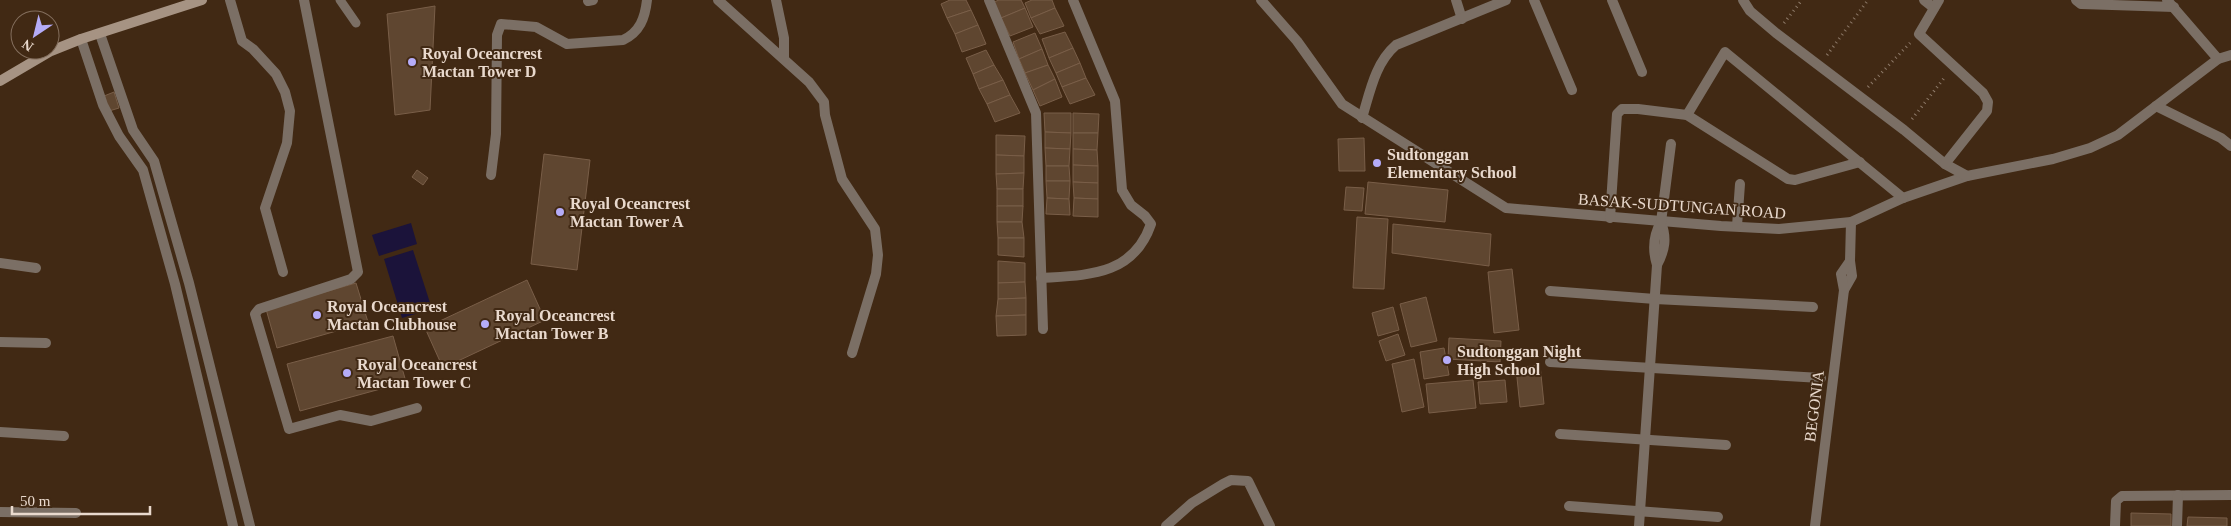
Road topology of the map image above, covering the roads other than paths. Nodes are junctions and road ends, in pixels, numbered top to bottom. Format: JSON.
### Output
{"nodes":[{"id":1,"x":202,"y":0,"type":"edge"},
{"id":2,"x":230,"y":0,"type":"edge"},
{"id":3,"x":304,"y":0,"type":"edge"},
{"id":4,"x":340,"y":0,"type":"edge"},
{"id":5,"x":647,"y":0,"type":"edge"},
{"id":6,"x":718,"y":0,"type":"edge"},
{"id":7,"x":776,"y":0,"type":"edge"},
{"id":8,"x":989,"y":0,"type":"edge"},
{"id":9,"x":1073,"y":0,"type":"edge"},
{"id":10,"x":1260,"y":0,"type":"edge"},
{"id":11,"x":1456,"y":0,"type":"edge"},
{"id":12,"x":1506,"y":0,"type":"edge"},
{"id":13,"x":1534,"y":0,"type":"edge"},
{"id":14,"x":1612,"y":0,"type":"edge"},
{"id":15,"x":1742,"y":0,"type":"edge"},
{"id":16,"x":1924,"y":0,"type":"edge"},
{"id":17,"x":2076,"y":0,"type":"edge"},
{"id":18,"x":1936,"y":4,"type":"edge"},
{"id":19,"x":2171,"y":4,"type":"edge"},
{"id":20,"x":1462,"y":19,"type":"junction"},
{"id":21,"x":356,"y":23,"type":"dead end"},
{"id":22,"x":100,"y":34,"type":"junction"},
{"id":23,"x":81,"y":39,"type":"junction"},
{"id":24,"x":2231,"y":55,"type":"edge"},
{"id":25,"x":784,"y":59,"type":"junction"},
{"id":26,"x":2218,"y":60,"type":"junction"},
{"id":27,"x":1642,"y":72,"type":"dead end"},
{"id":28,"x":0,"y":81,"type":"edge"},
{"id":29,"x":1572,"y":90,"type":"dead end"},
{"id":30,"x":2156,"y":106,"type":"junction"},
{"id":31,"x":1687,"y":115,"type":"junction"},
{"id":32,"x":1362,"y":118,"type":"junction"},
{"id":33,"x":133,"y":130,"type":"junction"},
{"id":34,"x":120,"y":136,"type":"junction"},
{"id":35,"x":1671,"y":144,"type":"dead end"},
{"id":36,"x":2231,"y":146,"type":"edge"},
{"id":37,"x":1860,"y":162,"type":"junction"},
{"id":38,"x":1945,"y":164,"type":"junction"},
{"id":39,"x":491,"y":176,"type":"dead end"},
{"id":40,"x":1967,"y":176,"type":"junction"},
{"id":41,"x":1740,"y":184,"type":"dead end"},
{"id":42,"x":1903,"y":198,"type":"junction"},
{"id":43,"x":1610,"y":218,"type":"junction"},
{"id":44,"x":1661,"y":222,"type":"junction"},
{"id":45,"x":1851,"y":222,"type":"junction"},
{"id":46,"x":1736,"y":226,"type":"junction"},
{"id":47,"x":1850,"y":261,"type":"junction"},
{"id":48,"x":0,"y":263,"type":"edge"},
{"id":49,"x":36,"y":268,"type":"dead end"},
{"id":50,"x":282,"y":272,"type":"dead end"},
{"id":51,"x":1041,"y":278,"type":"junction"},
{"id":52,"x":189,"y":283,"type":"junction"},
{"id":53,"x":175,"y":284,"type":"junction"},
{"id":54,"x":1550,"y":290,"type":"dead end"},
{"id":55,"x":1844,"y":290,"type":"junction"},
{"id":56,"x":1655,"y":299,"type":"junction"},
{"id":57,"x":1813,"y":307,"type":"dead end"},
{"id":58,"x":1043,"y":329,"type":"dead end"},
{"id":59,"x":0,"y":342,"type":"edge"},
{"id":60,"x":46,"y":344,"type":"dead end"},
{"id":61,"x":852,"y":353,"type":"dead end"},
{"id":62,"x":1550,"y":362,"type":"dead end"},
{"id":63,"x":1650,"y":369,"type":"junction"},
{"id":64,"x":1821,"y":378,"type":"dead end"},
{"id":65,"x":418,"y":408,"type":"dead end"},
{"id":66,"x":0,"y":432,"type":"edge"},
{"id":67,"x":1560,"y":434,"type":"dead end"},
{"id":68,"x":64,"y":436,"type":"dead end"},
{"id":69,"x":1645,"y":440,"type":"junction"},
{"id":70,"x":1726,"y":445,"type":"dead end"},
{"id":71,"x":2231,"y":495,"type":"edge"},
{"id":72,"x":2178,"y":496,"type":"junction"},
{"id":73,"x":1569,"y":506,"type":"dead end"},
{"id":74,"x":1640,"y":511,"type":"junction"},
{"id":75,"x":0,"y":512,"type":"edge"},
{"id":76,"x":76,"y":513,"type":"dead end"},
{"id":77,"x":1718,"y":516,"type":"dead end"},
{"id":78,"x":1173,"y":524,"type":"edge"},
{"id":79,"x":233,"y":525,"type":"edge"},
{"id":80,"x":249,"y":526,"type":"edge"},
{"id":81,"x":1270,"y":526,"type":"edge"},
{"id":82,"x":1639,"y":526,"type":"edge"},
{"id":83,"x":1815,"y":526,"type":"edge"},
{"id":84,"x":2116,"y":526,"type":"edge"},
{"id":85,"x":2177,"y":526,"type":"edge"}],
"edges":[{"from":1,"to":22,"type":"street"},
{"from":2,"to":50,"type":"street"},
{"from":3,"to":65,"type":"street"},
{"from":4,"to":21,"type":"lane"},
{"from":5,"to":39,"type":"street"},
{"from":6,"to":25,"type":"street"},
{"from":7,"to":25,"type":"street"},
{"from":8,"to":51,"type":"street"},
{"from":9,"to":51,"type":"street"},
{"from":10,"to":32,"type":"street","name":"BASAK-SUDTUNGAN ROAD"},
{"from":11,"to":20,"type":"street"},
{"from":12,"to":20,"type":"street"},
{"from":13,"to":29,"type":"street"},
{"from":14,"to":27,"type":"street"},
{"from":15,"to":38,"type":"street"},
{"from":16,"to":18,"type":"street"},
{"from":17,"to":19,"type":"street"},
{"from":18,"to":38,"type":"street"},
{"from":19,"to":26,"type":"street"},
{"from":20,"to":32,"type":"street"},
{"from":22,"to":23,"type":"street"},
{"from":22,"to":33,"type":"street"},
{"from":23,"to":28,"type":"street"},
{"from":23,"to":34,"type":"street"},
{"from":24,"to":26,"type":"street","name":"BASAK-SUDTUNGAN ROAD"},
{"from":25,"to":61,"type":"street"},
{"from":26,"to":30,"type":"street","name":"BASAK-SUDTUNGAN ROAD"},
{"from":30,"to":36,"type":"street"},
{"from":30,"to":40,"type":"street","name":"BASAK-SUDTUNGAN ROAD"},
{"from":31,"to":37,"type":"street"},
{"from":31,"to":37,"type":"street"},
{"from":31,"to":43,"type":"street"},
{"from":32,"to":43,"type":"street","name":"BASAK-SUDTUNGAN ROAD"},
{"from":33,"to":34,"type":"street"},
{"from":33,"to":52,"type":"street"},
{"from":34,"to":53,"type":"street"},
{"from":35,"to":44,"type":"street"},
{"from":37,"to":42,"type":"street"},
{"from":38,"to":40,"type":"street"},
{"from":40,"to":42,"type":"street","name":"BASAK-SUDTUNGAN ROAD"},
{"from":41,"to":46,"type":"street"},
{"from":42,"to":45,"type":"street","name":"BASAK-SUDTUNGAN ROAD"},
{"from":43,"to":44,"type":"street","name":"BASAK-SUDTUNGAN ROAD"},
{"from":44,"to":46,"type":"street","name":"BASAK-SUDTUNGAN ROAD"},
{"from":44,"to":56,"type":"street"},
{"from":45,"to":46,"type":"street","name":"BASAK-SUDTUNGAN ROAD"},
{"from":45,"to":47,"type":"street","name":"BEGONIA"},
{"from":47,"to":55,"type":"street","name":"BEGONIA"},
{"from":47,"to":55,"type":"street","name":"BEGONIA"},
{"from":48,"to":49,"type":"street"},
{"from":51,"to":58,"type":"street"},
{"from":52,"to":53,"type":"street"},
{"from":52,"to":80,"type":"street"},
{"from":53,"to":79,"type":"street"},
{"from":54,"to":56,"type":"street"},
{"from":55,"to":83,"type":"street","name":"BEGONIA"},
{"from":56,"to":57,"type":"street"},
{"from":56,"to":63,"type":"street"},
{"from":59,"to":60,"type":"street"},
{"from":62,"to":63,"type":"street"},
{"from":63,"to":64,"type":"street"},
{"from":63,"to":69,"type":"street"},
{"from":66,"to":68,"type":"street"},
{"from":67,"to":69,"type":"street"},
{"from":69,"to":70,"type":"street"},
{"from":69,"to":74,"type":"street"},
{"from":71,"to":72,"type":"street"},
{"from":72,"to":84,"type":"street"},
{"from":72,"to":85,"type":"street"},
{"from":73,"to":74,"type":"street"},
{"from":74,"to":77,"type":"street"},
{"from":74,"to":82,"type":"street"},
{"from":75,"to":76,"type":"street"},
{"from":78,"to":81,"type":"street"},
{"from":79,"to":80,"type":"street"}]}
